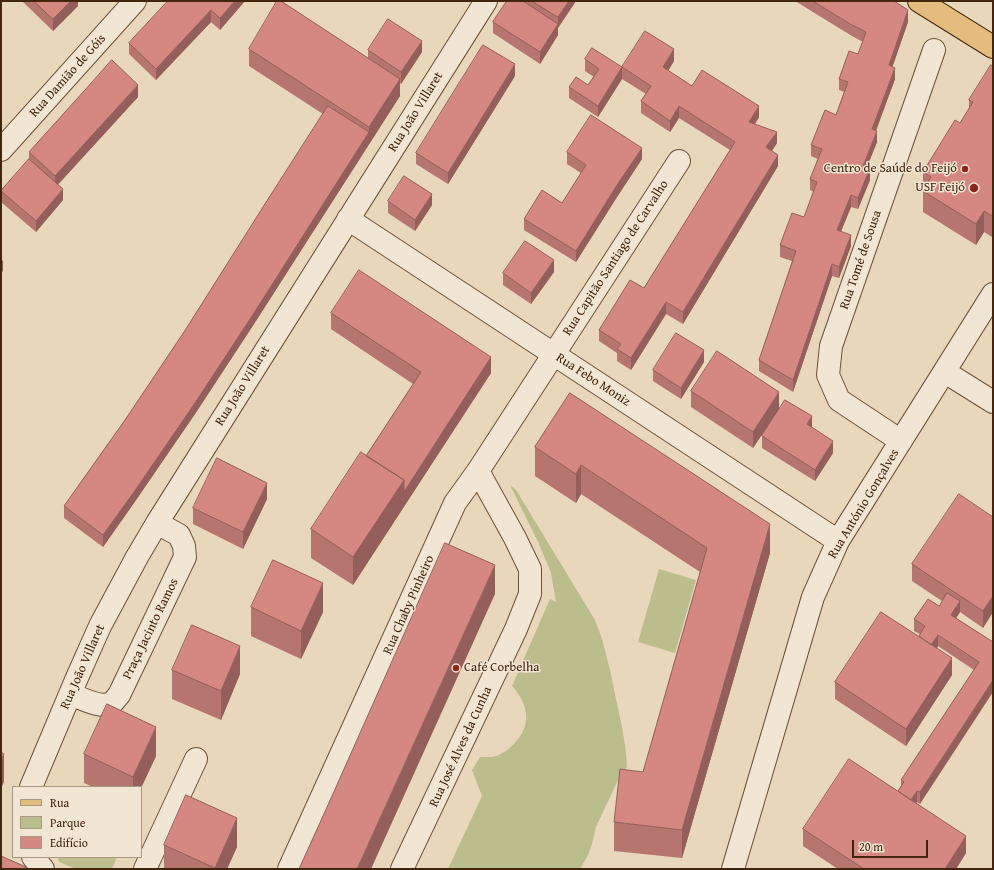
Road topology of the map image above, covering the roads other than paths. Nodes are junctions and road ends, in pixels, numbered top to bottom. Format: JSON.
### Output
{"nodes":[{"id":1,"x":135,"y":1,"type":"edge"},
{"id":2,"x":486,"y":1,"type":"edge"},
{"id":3,"x":919,"y":1,"type":"edge"},
{"id":4,"x":993,"y":48,"type":"edge"},
{"id":5,"x":934,"y":50,"type":"dead end"},
{"id":6,"x":1,"y":150,"type":"edge"},
{"id":7,"x":679,"y":161,"type":"dead end"},
{"id":8,"x":348,"y":219,"type":"junction"},
{"id":9,"x":993,"y":294,"type":"edge"},
{"id":10,"x":554,"y":354,"type":"junction"},
{"id":11,"x":945,"y":372,"type":"junction"},
{"id":12,"x":993,"y":402,"type":"edge"},
{"id":13,"x":901,"y":441,"type":"junction"},
{"id":14,"x":478,"y":471,"type":"junction"},
{"id":15,"x":157,"y":523,"type":"junction"},
{"id":16,"x":838,"y":541,"type":"junction"},
{"id":17,"x":70,"y":694,"type":"junction"},
{"id":18,"x":196,"y":759,"type":"dead end"},
{"id":19,"x":31,"y":786,"type":"edge"},
{"id":20,"x":34,"y":858,"type":"edge"},
{"id":21,"x":43,"y":869,"type":"edge"},
{"id":22,"x":145,"y":869,"type":"edge"},
{"id":23,"x":289,"y":869,"type":"edge"},
{"id":24,"x":402,"y":869,"type":"edge"},
{"id":25,"x":733,"y":869,"type":"edge"}],
"edges":[{"from":1,"to":6,"type":"street","name":"Rua Damião de Góis"},
{"from":2,"to":8,"type":"street","name":"Rua João Villaret"},
{"from":3,"to":4,"type":"main road"},
{"from":5,"to":13,"type":"street","name":"Rua Tomé de Sousa"},
{"from":7,"to":10,"type":"street","name":"Rua Capitão Santiago de Carvalho"},
{"from":8,"to":10,"type":"street","name":"Rua Febo Moniz"},
{"from":8,"to":15,"type":"street","name":"Rua João Villaret"},
{"from":9,"to":11,"type":"street","name":"Rua António Gonçalves"},
{"from":10,"to":14,"type":"street","name":"Rua Chaby Pinheiro"},
{"from":10,"to":16,"type":"street","name":"Rua Febo Moniz"},
{"from":11,"to":12,"type":"street"},
{"from":11,"to":13,"type":"street","name":"Rua António Gonçalves"},
{"from":13,"to":16,"type":"street","name":"Rua António Gonçalves"},
{"from":14,"to":23,"type":"street","name":"Rua Chaby Pinheiro"},
{"from":14,"to":24,"type":"street","name":"Rua José Alves da Cunha"},
{"from":15,"to":17,"type":"street","name":"Rua João Villaret"},
{"from":15,"to":17,"type":"street","name":"Praça Jacinto Ramos"},
{"from":16,"to":25,"type":"street","name":"Rua António Gonçalves"},
{"from":17,"to":19,"type":"street","name":"Rua João Villaret"},
{"from":18,"to":22,"type":"street"},
{"from":20,"to":21,"type":"street"}]}
